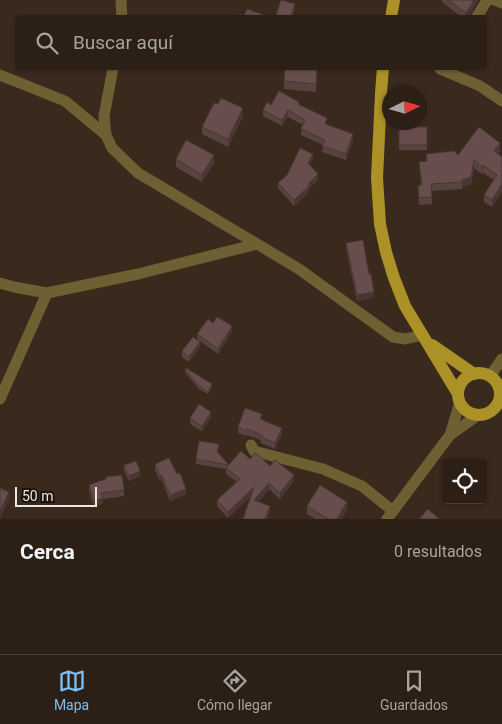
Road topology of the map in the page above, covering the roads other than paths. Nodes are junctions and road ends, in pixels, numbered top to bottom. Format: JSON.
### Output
{"nodes":[{"id":1,"x":121,"y":0,"type":"edge"},
{"id":2,"x":394,"y":0,"type":"edge"},
{"id":3,"x":490,"y":0,"type":"edge"},
{"id":4,"x":494,"y":0,"type":"edge"},
{"id":5,"x":502,"y":3,"type":"edge"},
{"id":6,"x":122,"y":15,"type":"edge"},
{"id":7,"x":392,"y":15,"type":"edge"},
{"id":8,"x":478,"y":15,"type":"edge"},
{"id":9,"x":113,"y":70,"type":"edge"},
{"id":10,"x":383,"y":70,"type":"edge"},
{"id":11,"x":444,"y":70,"type":"edge"},
{"id":12,"x":0,"y":75,"type":"edge"},
{"id":13,"x":502,"y":101,"type":"edge"},
{"id":14,"x":106,"y":135,"type":"junction"},
{"id":15,"x":257,"y":244,"type":"junction"},
{"id":16,"x":0,"y":283,"type":"edge"},
{"id":17,"x":47,"y":293,"type":"junction"},
{"id":18,"x":425,"y":338,"type":"junction"},
{"id":19,"x":502,"y":359,"type":"edge"},
{"id":20,"x":474,"y":374,"type":"junction"},
{"id":21,"x":490,"y":376,"type":"junction"},
{"id":22,"x":459,"y":398,"type":"junction"},
{"id":23,"x":0,"y":399,"type":"edge"},
{"id":24,"x":500,"y":406,"type":"edge"},
{"id":25,"x":478,"y":415,"type":"junction"},
{"id":26,"x":450,"y":435,"type":"junction"},
{"id":27,"x":250,"y":445,"type":"dead end"},
{"id":28,"x":390,"y":515,"type":"edge"}],
"edges":[{"from":1,"to":6,"type":"street"},
{"from":2,"to":7,"type":"main road"},
{"from":3,"to":8,"type":"street"},
{"from":4,"to":5,"type":"street"},
{"from":9,"to":14,"type":"street"},
{"from":10,"to":18,"type":"main road"},
{"from":11,"to":13,"type":"street"},
{"from":12,"to":14,"type":"street"},
{"from":14,"to":15,"type":"street"},
{"from":15,"to":17,"type":"street"},
{"from":15,"to":18,"type":"street"},
{"from":16,"to":17,"type":"street"},
{"from":17,"to":23,"type":"street"},
{"from":18,"to":20,"type":"main road"},
{"from":18,"to":22,"type":"main road"},
{"from":19,"to":21,"type":"street"},
{"from":20,"to":21,"type":"main road"},
{"from":20,"to":22,"type":"main road"},
{"from":21,"to":24,"type":"main road"},
{"from":22,"to":25,"type":"main road"},
{"from":22,"to":26,"type":"street"},
{"from":24,"to":25,"type":"main road"},
{"from":25,"to":26,"type":"street"},
{"from":26,"to":28,"type":"street"},
{"from":27,"to":28,"type":"street"}]}
